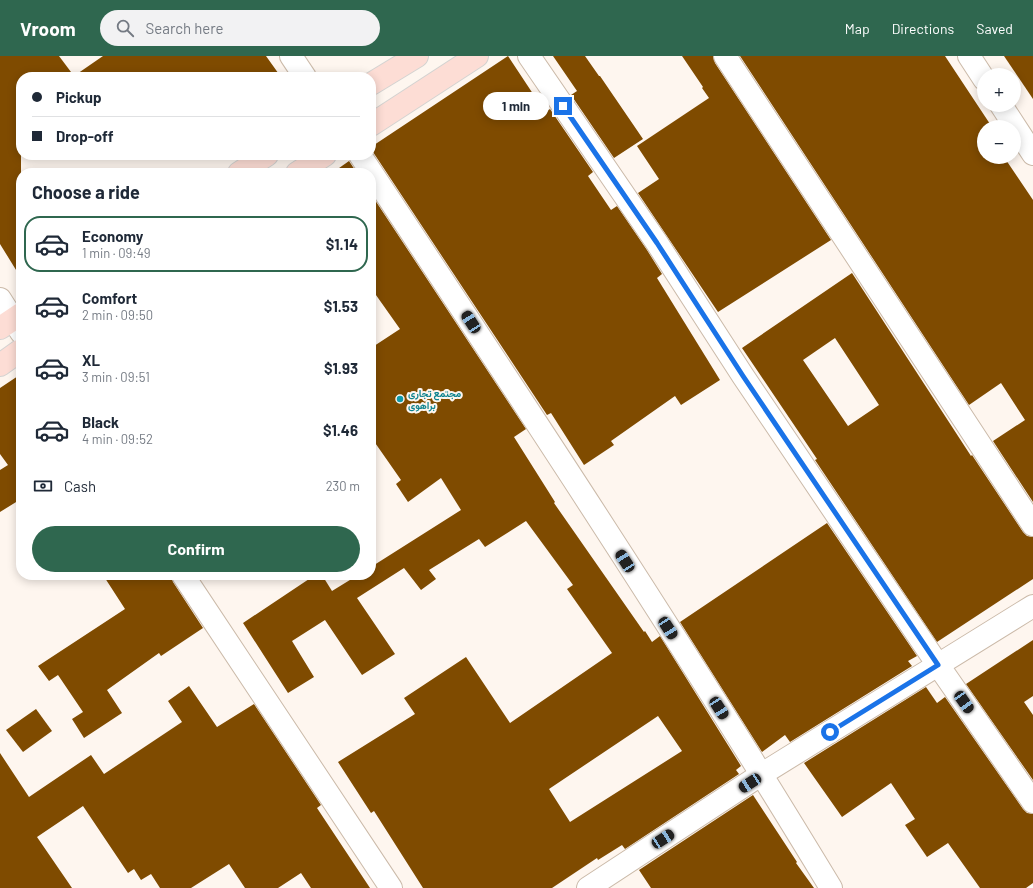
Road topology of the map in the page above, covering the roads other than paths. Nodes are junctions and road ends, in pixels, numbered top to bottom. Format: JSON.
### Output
{"nodes":[{"id":1,"x":291,"y":56,"type":"edge"},
{"id":2,"x":417,"y":56,"type":"edge"},
{"id":3,"x":477,"y":56,"type":"edge"},
{"id":4,"x":529,"y":56,"type":"edge"},
{"id":5,"x":725,"y":56,"type":"edge"},
{"id":6,"x":969,"y":56,"type":"edge"},
{"id":7,"x":977,"y":68,"type":"edge"},
{"id":8,"x":302,"y":72,"type":"edge"},
{"id":9,"x":376,"y":81,"type":"edge"},
{"id":10,"x":1006,"y":112,"type":"edge"},
{"id":11,"x":376,"y":122,"type":"edge"},
{"id":12,"x":1033,"y":154,"type":"edge"},
{"id":13,"x":260,"y":160,"type":"edge"},
{"id":14,"x":317,"y":160,"type":"edge"},
{"id":15,"x":248,"y":168,"type":"edge"},
{"id":16,"x":304,"y":168,"type":"edge"},
{"id":17,"x":376,"y":179,"type":"edge"},
{"id":18,"x":0,"y":299,"type":"edge"},
{"id":19,"x":14,"y":323,"type":"edge"},
{"id":20,"x":16,"y":354,"type":"edge"},
{"id":21,"x":0,"y":365,"type":"edge"},
{"id":22,"x":1033,"y":525,"type":"edge"},
{"id":23,"x":186,"y":580,"type":"edge"},
{"id":24,"x":1033,"y":606,"type":"edge"},
{"id":25,"x":938,"y":665,"type":"junction"},
{"id":26,"x":762,"y":774,"type":"junction"},
{"id":27,"x":1033,"y":802,"type":"edge"},
{"id":28,"x":391,"y":888,"type":"edge"},
{"id":29,"x":588,"y":888,"type":"edge"},
{"id":30,"x":831,"y":888,"type":"edge"}],
"edges":[{"from":1,"to":8,"type":"street"},
{"from":2,"to":9,"type":"main road"},
{"from":3,"to":11,"type":"main road"},
{"from":4,"to":25,"type":"street"},
{"from":5,"to":22,"type":"street"},
{"from":6,"to":7,"type":"street"},
{"from":10,"to":12,"type":"street"},
{"from":13,"to":15,"type":"main road"},
{"from":14,"to":16,"type":"main road"},
{"from":17,"to":26,"type":"street"},
{"from":18,"to":19,"type":"street"},
{"from":20,"to":21,"type":"main road"},
{"from":23,"to":28,"type":"street"},
{"from":24,"to":25,"type":"street"},
{"from":25,"to":26,"type":"street"},
{"from":25,"to":27,"type":"street"},
{"from":26,"to":29,"type":"street"},
{"from":26,"to":30,"type":"street"}]}
